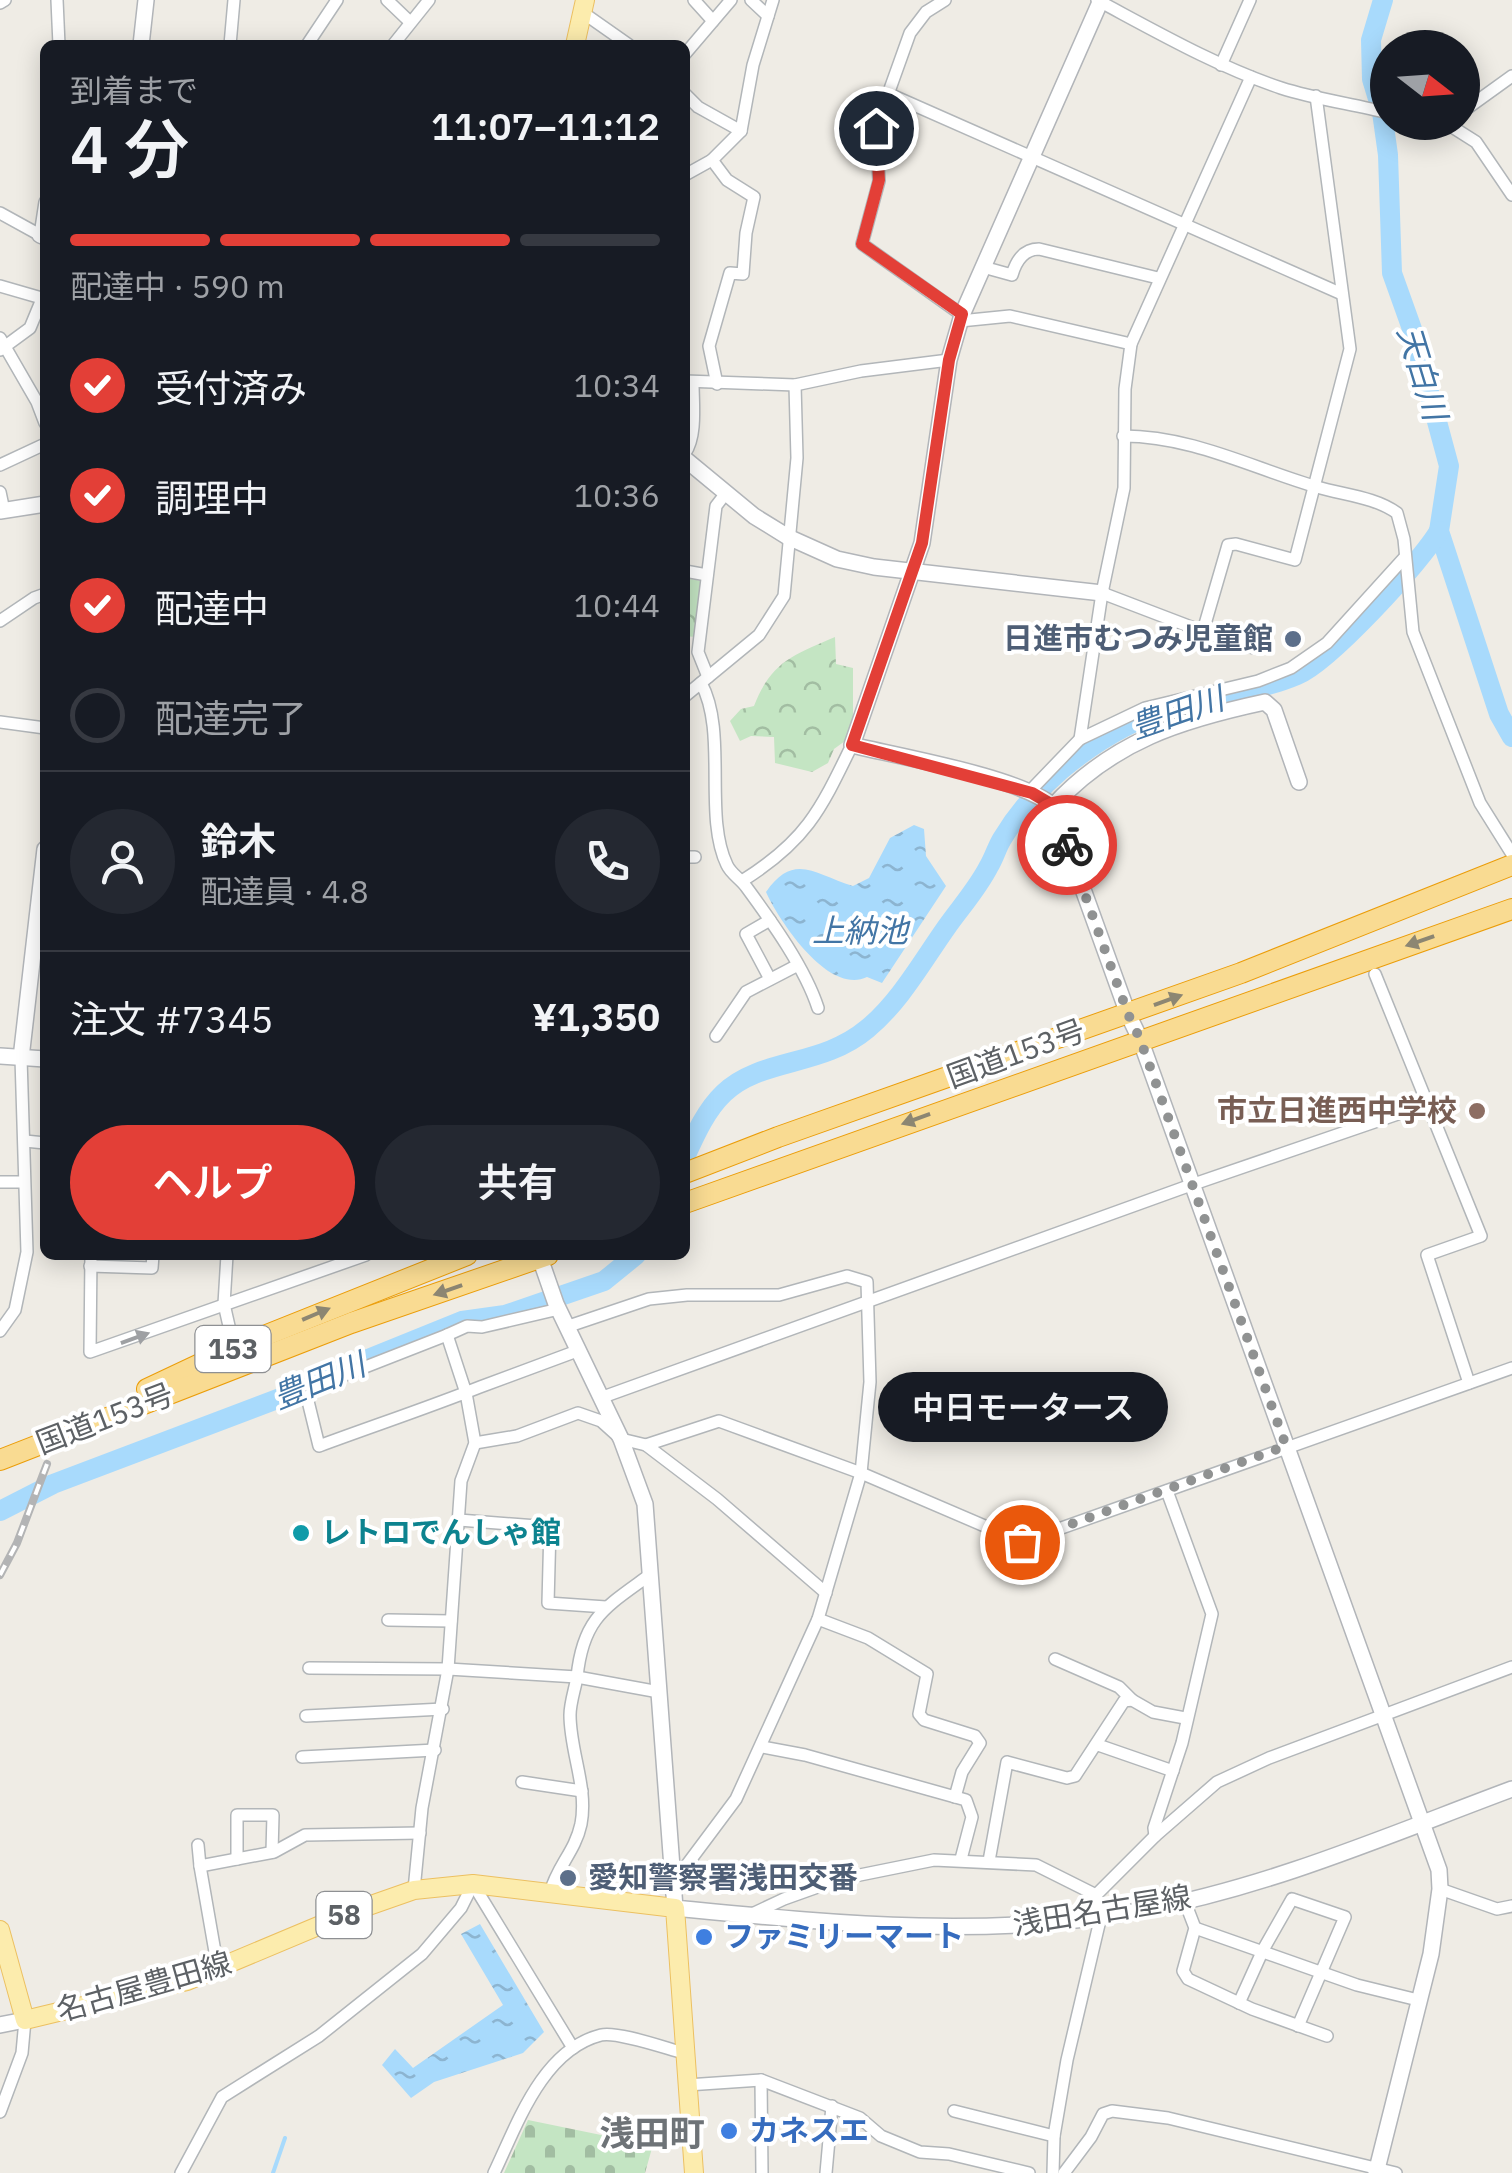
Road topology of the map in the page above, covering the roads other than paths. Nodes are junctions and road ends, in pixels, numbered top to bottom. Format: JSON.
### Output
{"nodes":[{"id":1,"x":57,"y":0,"type":"edge"},
{"id":2,"x":146,"y":0,"type":"edge"},
{"id":3,"x":234,"y":0,"type":"edge"},
{"id":4,"x":337,"y":0,"type":"edge"},
{"id":5,"x":387,"y":0,"type":"edge"},
{"id":6,"x":429,"y":0,"type":"edge"},
{"id":7,"x":694,"y":0,"type":"edge"},
{"id":8,"x":730,"y":0,"type":"edge"},
{"id":9,"x":750,"y":0,"type":"edge"},
{"id":10,"x":773,"y":0,"type":"edge"},
{"id":11,"x":944,"y":0,"type":"edge"},
{"id":12,"x":1099,"y":0,"type":"edge"},
{"id":13,"x":1250,"y":0,"type":"edge"},
{"id":14,"x":583,"y":6,"type":"edge"},
{"id":15,"x":768,"y":16,"type":"junction"},
{"id":16,"x":713,"y":21,"type":"junction"},
{"id":17,"x":410,"y":22,"type":"junction"},
{"id":18,"x":60,"y":40,"type":"edge"},
{"id":19,"x":142,"y":40,"type":"edge"},
{"id":20,"x":230,"y":40,"type":"edge"},
{"id":21,"x":310,"y":40,"type":"edge"},
{"id":22,"x":397,"y":40,"type":"edge"},
{"id":23,"x":576,"y":40,"type":"edge"},
{"id":24,"x":623,"y":40,"type":"edge"},
{"id":25,"x":690,"y":48,"type":"edge"},
{"id":26,"x":1220,"y":64,"type":"junction"},
{"id":27,"x":1512,"y":76,"type":"edge"},
{"id":28,"x":1251,"y":77,"type":"junction"},
{"id":29,"x":889,"y":94,"type":"junction"},
{"id":30,"x":1322,"y":97,"type":"junction"},
{"id":31,"x":690,"y":99,"type":"edge"},
{"id":32,"x":1480,"y":99,"type":"edge"},
{"id":33,"x":1370,"y":109,"type":"edge"},
{"id":34,"x":740,"y":131,"type":"junction"},
{"id":35,"x":1473,"y":140,"type":"edge"},
{"id":36,"x":1032,"y":157,"type":"junction"},
{"id":37,"x":712,"y":160,"type":"junction"},
{"id":38,"x":690,"y":172,"type":"edge"},
{"id":39,"x":1512,"y":194,"type":"edge"},
{"id":40,"x":0,"y":213,"type":"edge"},
{"id":41,"x":1186,"y":224,"type":"junction"},
{"id":42,"x":40,"y":234,"type":"edge"},
{"id":43,"x":984,"y":267,"type":"junction"},
{"id":44,"x":1158,"y":278,"type":"junction"},
{"id":45,"x":0,"y":286,"type":"edge"},
{"id":46,"x":1342,"y":294,"type":"junction"},
{"id":47,"x":40,"y":298,"type":"edge"},
{"id":48,"x":40,"y":306,"type":"edge"},
{"id":49,"x":961,"y":318,"type":"junction"},
{"id":50,"x":2,"y":344,"type":"edge"},
{"id":51,"x":1130,"y":344,"type":"junction"},
{"id":52,"x":949,"y":360,"type":"junction"},
{"id":53,"x":690,"y":382,"type":"edge"},
{"id":54,"x":717,"y":384,"type":"junction"},
{"id":55,"x":795,"y":385,"type":"junction"},
{"id":56,"x":690,"y":399,"type":"edge"},
{"id":57,"x":40,"y":408,"type":"edge"},
{"id":58,"x":1124,"y":436,"type":"junction"},
{"id":59,"x":40,"y":446,"type":"edge"},
{"id":60,"x":690,"y":448,"type":"edge"},
{"id":61,"x":690,"y":461,"type":"edge"},
{"id":62,"x":0,"y":465,"type":"edge"},
{"id":63,"x":1316,"y":487,"type":"junction"},
{"id":64,"x":0,"y":492,"type":"edge"},
{"id":65,"x":726,"y":493,"type":"junction"},
{"id":66,"x":40,"y":505,"type":"edge"},
{"id":67,"x":2,"y":511,"type":"edge"},
{"id":68,"x":788,"y":537,"type":"junction"},
{"id":69,"x":1406,"y":559,"type":"junction"},
{"id":70,"x":690,"y":571,"type":"edge"},
{"id":71,"x":913,"y":571,"type":"junction"},
{"id":72,"x":707,"y":574,"type":"junction"},
{"id":73,"x":1102,"y":593,"type":"junction"},
{"id":74,"x":40,"y":596,"type":"edge"},
{"id":75,"x":0,"y":622,"type":"edge"},
{"id":76,"x":1203,"y":632,"type":"junction"},
{"id":77,"x":1254,"y":648,"type":"dead end"},
{"id":78,"x":704,"y":680,"type":"junction"},
{"id":79,"x":690,"y":692,"type":"edge"},
{"id":80,"x":0,"y":722,"type":"edge"},
{"id":81,"x":40,"y":727,"type":"edge"},
{"id":82,"x":1080,"y":739,"type":"junction"},
{"id":83,"x":852,"y":745,"type":"junction"},
{"id":84,"x":1300,"y":782,"type":"dead end"},
{"id":85,"x":1040,"y":797,"type":"junction"},
{"id":86,"x":1509,"y":862,"type":"edge"},
{"id":87,"x":742,"y":881,"type":"junction"},
{"id":88,"x":1512,"y":909,"type":"edge"},
{"id":89,"x":770,"y":920,"type":"junction"},
{"id":90,"x":40,"y":929,"type":"edge"},
{"id":91,"x":38,"y":961,"type":"edge"},
{"id":92,"x":796,"y":966,"type":"junction"},
{"id":93,"x":1375,"y":974,"type":"dead end"},
{"id":94,"x":770,"y":980,"type":"junction"},
{"id":95,"x":818,"y":1008,"type":"dead end"},
{"id":96,"x":1128,"y":1014,"type":"junction"},
{"id":97,"x":716,"y":1036,"type":"dead end"},
{"id":98,"x":1140,"y":1039,"type":"junction"},
{"id":99,"x":0,"y":1056,"type":"edge"},
{"id":100,"x":21,"y":1058,"type":"junction"},
{"id":101,"x":40,"y":1060,"type":"edge"},
{"id":102,"x":1430,"y":1103,"type":"junction"},
{"id":103,"x":25,"y":1141,"type":"junction"},
{"id":104,"x":40,"y":1142,"type":"edge"},
{"id":105,"x":690,"y":1171,"type":"edge"},
{"id":106,"x":0,"y":1182,"type":"edge"},
{"id":107,"x":24,"y":1182,"type":"junction"},
{"id":108,"x":1192,"y":1185,"type":"junction"},
{"id":109,"x":692,"y":1201,"type":"edge"},
{"id":110,"x":90,"y":1260,"type":"edge"},
{"id":111,"x":153,"y":1260,"type":"edge"},
{"id":112,"x":227,"y":1260,"type":"edge"},
{"id":113,"x":352,"y":1260,"type":"edge"},
{"id":114,"x":453,"y":1260,"type":"edge"},
{"id":115,"x":536,"y":1260,"type":"edge"},
{"id":116,"x":543,"y":1260,"type":"edge"},
{"id":117,"x":865,"y":1301,"type":"junction"},
{"id":118,"x":224,"y":1304,"type":"junction"},
{"id":119,"x":557,"y":1306,"type":"junction"},
{"id":120,"x":566,"y":1327,"type":"junction"},
{"id":121,"x":0,"y":1332,"type":"edge"},
{"id":122,"x":446,"y":1335,"type":"junction"},
{"id":123,"x":234,"y":1348,"type":"junction"},
{"id":124,"x":577,"y":1350,"type":"junction"},
{"id":125,"x":1512,"y":1368,"type":"edge"},
{"id":126,"x":1469,"y":1383,"type":"junction"},
{"id":127,"x":466,"y":1392,"type":"junction"},
{"id":128,"x":603,"y":1397,"type":"junction"},
{"id":129,"x":621,"y":1439,"type":"junction"},
{"id":130,"x":476,"y":1443,"type":"junction"},
{"id":131,"x":0,"y":1444,"type":"edge"},
{"id":132,"x":646,"y":1445,"type":"junction"},
{"id":133,"x":1286,"y":1446,"type":"junction"},
{"id":134,"x":0,"y":1460,"type":"edge"},
{"id":135,"x":862,"y":1472,"type":"junction"},
{"id":136,"x":1168,"y":1491,"type":"junction"},
{"id":137,"x":459,"y":1520,"type":"junction"},
{"id":138,"x":651,"y":1574,"type":"junction"},
{"id":139,"x":826,"y":1593,"type":"junction"},
{"id":140,"x":606,"y":1608,"type":"junction"},
{"id":141,"x":388,"y":1620,"type":"dead end"},
{"id":142,"x":818,"y":1620,"type":"junction"},
{"id":143,"x":451,"y":1621,"type":"junction"},
{"id":144,"x":1056,"y":1658,"type":"dead end"},
{"id":145,"x":1512,"y":1667,"type":"edge"},
{"id":146,"x":309,"y":1668,"type":"dead end"},
{"id":147,"x":448,"y":1669,"type":"junction"},
{"id":148,"x":577,"y":1677,"type":"junction"},
{"id":149,"x":660,"y":1692,"type":"junction"},
{"id":150,"x":1132,"y":1700,"type":"junction"},
{"id":151,"x":442,"y":1709,"type":"junction"},
{"id":152,"x":1381,"y":1715,"type":"junction"},
{"id":153,"x":306,"y":1716,"type":"dead end"},
{"id":154,"x":1185,"y":1718,"type":"junction"},
{"id":155,"x":1098,"y":1745,"type":"junction"},
{"id":156,"x":762,"y":1747,"type":"junction"},
{"id":157,"x":435,"y":1750,"type":"junction"},
{"id":158,"x":302,"y":1758,"type":"dead end"},
{"id":159,"x":1173,"y":1771,"type":"junction"},
{"id":160,"x":522,"y":1782,"type":"dead end"},
{"id":161,"x":1512,"y":1789,"type":"edge"},
{"id":162,"x":582,"y":1791,"type":"junction"},
{"id":163,"x":955,"y":1797,"type":"junction"},
{"id":164,"x":1422,"y":1822,"type":"junction"},
{"id":165,"x":420,"y":1833,"type":"junction"},
{"id":166,"x":1155,"y":1836,"type":"junction"},
{"id":167,"x":198,"y":1845,"type":"dead end"},
{"id":168,"x":272,"y":1852,"type":"junction"},
{"id":169,"x":237,"y":1859,"type":"junction"},
{"id":170,"x":961,"y":1859,"type":"junction"},
{"id":171,"x":989,"y":1861,"type":"junction"},
{"id":172,"x":200,"y":1866,"type":"junction"},
{"id":173,"x":674,"y":1882,"type":"junction"},
{"id":174,"x":473,"y":1884,"type":"junction"},
{"id":175,"x":414,"y":1890,"type":"junction"},
{"id":176,"x":1440,"y":1890,"type":"junction"},
{"id":177,"x":550,"y":1893,"type":"junction"},
{"id":178,"x":1096,"y":1895,"type":"junction"},
{"id":179,"x":1185,"y":1902,"type":"junction"},
{"id":180,"x":1512,"y":1906,"type":"edge"},
{"id":181,"x":675,"y":1908,"type":"junction"},
{"id":182,"x":750,"y":1915,"type":"junction"},
{"id":183,"x":1100,"y":1916,"type":"junction"},
{"id":184,"x":1195,"y":1928,"type":"junction"},
{"id":185,"x":0,"y":1930,"type":"edge"},
{"id":186,"x":1262,"y":1950,"type":"junction"},
{"id":187,"x":218,"y":1969,"type":"junction"},
{"id":188,"x":1321,"y":1971,"type":"junction"},
{"id":189,"x":1418,"y":2000,"type":"junction"},
{"id":190,"x":1239,"y":2003,"type":"junction"},
{"id":191,"x":0,"y":2025,"type":"edge"},
{"id":192,"x":25,"y":2026,"type":"junction"},
{"id":193,"x":1298,"y":2026,"type":"junction"},
{"id":194,"x":1327,"y":2036,"type":"dead end"},
{"id":195,"x":573,"y":2048,"type":"junction"},
{"id":196,"x":684,"y":2052,"type":"junction"},
{"id":197,"x":761,"y":2080,"type":"junction"},
{"id":198,"x":687,"y":2085,"type":"junction"},
{"id":199,"x":832,"y":2106,"type":"junction"},
{"id":200,"x":954,"y":2111,"type":"dead end"},
{"id":201,"x":0,"y":2112,"type":"edge"},
{"id":202,"x":1054,"y":2136,"type":"junction"},
{"id":203,"x":689,"y":2169,"type":"edge"},
{"id":204,"x":1376,"y":2170,"type":"edge"},
{"id":205,"x":181,"y":2173,"type":"edge"},
{"id":206,"x":494,"y":2173,"type":"edge"},
{"id":207,"x":762,"y":2173,"type":"edge"},
{"id":208,"x":826,"y":2173,"type":"edge"},
{"id":209,"x":1029,"y":2173,"type":"edge"},
{"id":210,"x":1053,"y":2173,"type":"edge"},
{"id":211,"x":1064,"y":2173,"type":"edge"},
{"id":212,"x":1396,"y":2173,"type":"edge"}],
"edges":[{"from":1,"to":18,"type":"street"},
{"from":2,"to":19,"type":"street"},
{"from":3,"to":20,"type":"street"},
{"from":4,"to":21,"type":"street"},
{"from":5,"to":17,"type":"street"},
{"from":6,"to":17,"type":"street"},
{"from":7,"to":16,"type":"street"},
{"from":8,"to":16,"type":"street"},
{"from":9,"to":15,"type":"street"},
{"from":10,"to":15,"type":"street"},
{"from":11,"to":29,"type":"street"},
{"from":12,"to":26,"type":"street"},
{"from":12,"to":36,"type":"street"},
{"from":13,"to":26,"type":"street"},
{"from":14,"to":23,"type":"main road"},
{"from":14,"to":24,"type":"street"},
{"from":15,"to":34,"type":"street"},
{"from":16,"to":25,"type":"street"},
{"from":17,"to":22,"type":"street"},
{"from":26,"to":28,"type":"street"},
{"from":27,"to":32,"type":"street"},
{"from":28,"to":30,"type":"street"},
{"from":28,"to":41,"type":"street"},
{"from":29,"to":36,"type":"street"},
{"from":29,"to":49,"type":"street"},
{"from":30,"to":33,"type":"street"},
{"from":30,"to":46,"type":"street"},
{"from":31,"to":34,"type":"street"},
{"from":34,"to":37,"type":"street"},
{"from":35,"to":39,"type":"street"},
{"from":36,"to":41,"type":"street"},
{"from":36,"to":43,"type":"street"},
{"from":37,"to":38,"type":"street"},
{"from":37,"to":54,"type":"street"},
{"from":40,"to":42,"type":"street"},
{"from":41,"to":44,"type":"street"},
{"from":41,"to":46,"type":"street"},
{"from":43,"to":44,"type":"street"},
{"from":43,"to":49,"type":"street"},
{"from":44,"to":51,"type":"street"},
{"from":45,"to":47,"type":"street"},
{"from":46,"to":63,"type":"street"},
{"from":48,"to":50,"type":"street"},
{"from":49,"to":51,"type":"street"},
{"from":49,"to":52,"type":"street"},
{"from":50,"to":57,"type":"street"},
{"from":51,"to":58,"type":"street"},
{"from":52,"to":55,"type":"street"},
{"from":52,"to":71,"type":"street"},
{"from":53,"to":54,"type":"street"},
{"from":54,"to":55,"type":"street"},
{"from":55,"to":68,"type":"street"},
{"from":56,"to":60,"type":"street"},
{"from":58,"to":63,"type":"street"},
{"from":58,"to":73,"type":"street"},
{"from":59,"to":62,"type":"street"},
{"from":61,"to":65,"type":"street"},
{"from":63,"to":69,"type":"street"},
{"from":63,"to":76,"type":"street"},
{"from":64,"to":67,"type":"street"},
{"from":65,"to":68,"type":"street"},
{"from":65,"to":72,"type":"street"},
{"from":66,"to":67,"type":"street"},
{"from":68,"to":71,"type":"street"},
{"from":68,"to":78,"type":"street"},
{"from":69,"to":82,"type":"street"},
{"from":69,"to":86,"type":"street"},
{"from":70,"to":72,"type":"street"},
{"from":71,"to":73,"type":"street"},
{"from":71,"to":83,"type":"street"},
{"from":72,"to":78,"type":"street"},
{"from":73,"to":76,"type":"street"},
{"from":73,"to":82,"type":"street"},
{"from":74,"to":75,"type":"street"},
{"from":76,"to":77,"type":"street"},
{"from":78,"to":79,"type":"street"},
{"from":78,"to":87,"type":"street"},
{"from":80,"to":81,"type":"street"},
{"from":82,"to":85,"type":"street"},
{"from":83,"to":85,"type":"street"},
{"from":83,"to":87,"type":"street"},
{"from":84,"to":85,"type":"street"},
{"from":85,"to":96,"type":"street"},
{"from":96,"to":86,"type":"highway","name":"国道153号","one_way":true},
{"from":87,"to":89,"type":"street"},
{"from":88,"to":98,"type":"highway","name":"国道153号","one_way":true},
{"from":89,"to":92,"type":"street"},
{"from":89,"to":94,"type":"street"},
{"from":90,"to":91,"type":"street"},
{"from":91,"to":100,"type":"street"},
{"from":92,"to":94,"type":"street"},
{"from":92,"to":95,"type":"street"},
{"from":93,"to":102,"type":"street"},
{"from":94,"to":97,"type":"street"},
{"from":96,"to":98,"type":"street"},
{"from":96,"to":105,"type":"highway","name":"国道153号"},
{"from":98,"to":108,"type":"street"},
{"from":98,"to":109,"type":"highway","name":"国道153号","one_way":true},
{"from":99,"to":100,"type":"street"},
{"from":100,"to":101,"type":"street"},
{"from":100,"to":103,"type":"street"},
{"from":102,"to":108,"type":"street"},
{"from":102,"to":126,"type":"street"},
{"from":103,"to":104,"type":"street"},
{"from":103,"to":107,"type":"street"},
{"from":106,"to":107,"type":"street"},
{"from":107,"to":121,"type":"street"},
{"from":108,"to":117,"type":"street"},
{"from":108,"to":133,"type":"street"},
{"from":110,"to":111,"type":"street"},
{"from":110,"to":118,"type":"street","one_way":true},
{"from":112,"to":118,"type":"street"},
{"from":113,"to":118,"type":"street"},
{"from":123,"to":114,"type":"highway","name":"国道153号","number":"153","one_way":true},
{"from":115,"to":134,"type":"highway","name":"国道153号","number":"153","one_way":true},
{"from":116,"to":119,"type":"street"},
{"from":117,"to":120,"type":"street"},
{"from":117,"to":128,"type":"street"},
{"from":117,"to":135,"type":"street"},
{"from":118,"to":123,"type":"street"},
{"from":119,"to":120,"type":"street"},
{"from":119,"to":122,"type":"street"},
{"from":120,"to":124,"type":"street"},
{"from":122,"to":127,"type":"street"},
{"from":122,"to":127,"type":"street"},
{"from":123,"to":131,"type":"highway","name":"国道153号","number":"153"},
{"from":124,"to":127,"type":"street"},
{"from":124,"to":128,"type":"street"},
{"from":125,"to":126,"type":"street"},
{"from":126,"to":133,"type":"street"},
{"from":127,"to":130,"type":"street"},
{"from":128,"to":129,"type":"street"},
{"from":129,"to":130,"type":"street"},
{"from":129,"to":132,"type":"street"},
{"from":129,"to":138,"type":"street"},
{"from":130,"to":137,"type":"street"},
{"from":132,"to":135,"type":"street"},
{"from":132,"to":139,"type":"street"},
{"from":133,"to":136,"type":"street"},
{"from":133,"to":152,"type":"street"},
{"from":135,"to":136,"type":"street"},
{"from":135,"to":139,"type":"street"},
{"from":136,"to":154,"type":"street"},
{"from":137,"to":140,"type":"street"},
{"from":137,"to":143,"type":"street"},
{"from":138,"to":140,"type":"street"},
{"from":138,"to":149,"type":"street"},
{"from":139,"to":142,"type":"street"},
{"from":140,"to":148,"type":"street"},
{"from":141,"to":143,"type":"street"},
{"from":142,"to":156,"type":"street"},
{"from":142,"to":163,"type":"street"},
{"from":143,"to":147,"type":"street"},
{"from":144,"to":150,"type":"street"},
{"from":145,"to":152,"type":"street"},
{"from":146,"to":147,"type":"street"},
{"from":147,"to":148,"type":"street"},
{"from":147,"to":151,"type":"street"},
{"from":148,"to":149,"type":"street"},
{"from":148,"to":162,"type":"street"},
{"from":149,"to":173,"type":"street"},
{"from":150,"to":154,"type":"street"},
{"from":150,"to":155,"type":"street"},
{"from":151,"to":153,"type":"street"},
{"from":151,"to":157,"type":"street"},
{"from":152,"to":164,"type":"street"},
{"from":152,"to":166,"type":"street"},
{"from":154,"to":159,"type":"street"},
{"from":155,"to":159,"type":"street"},
{"from":155,"to":171,"type":"street"},
{"from":156,"to":163,"type":"street"},
{"from":156,"to":173,"type":"street"},
{"from":157,"to":158,"type":"street"},
{"from":157,"to":165,"type":"street"},
{"from":159,"to":166,"type":"street"},
{"from":160,"to":162,"type":"street"},
{"from":161,"to":164,"type":"street","name":"浅田名古屋線"},
{"from":162,"to":177,"type":"street"},
{"from":163,"to":170,"type":"street"},
{"from":164,"to":176,"type":"street"},
{"from":164,"to":179,"type":"street","name":"浅田名古屋線"},
{"from":165,"to":168,"type":"street"},
{"from":165,"to":175,"type":"street"},
{"from":166,"to":178,"type":"street"},
{"from":167,"to":172,"type":"street"},
{"from":168,"to":169,"type":"street"},
{"from":168,"to":169,"type":"street"},
{"from":169,"to":172,"type":"street"},
{"from":170,"to":171,"type":"street"},
{"from":170,"to":182,"type":"street"},
{"from":171,"to":178,"type":"street"},
{"from":172,"to":187,"type":"street"},
{"from":173,"to":181,"type":"street"},
{"from":174,"to":175,"type":"main road","name":"名古屋豊田線","number":"58"},
{"from":174,"to":177,"type":"main road","name":"名古屋豊田線","number":"58"},
{"from":174,"to":195,"type":"street"},
{"from":174,"to":205,"type":"street"},
{"from":175,"to":187,"type":"main road","name":"名古屋豊田線","number":"58"},
{"from":176,"to":180,"type":"street"},
{"from":176,"to":189,"type":"street"},
{"from":177,"to":181,"type":"main road","name":"名古屋豊田線","number":"58"},
{"from":178,"to":183,"type":"street"},
{"from":179,"to":183,"type":"street","name":"浅田名古屋線"},
{"from":179,"to":184,"type":"street"},
{"from":181,"to":182,"type":"street","name":"浅田名古屋線"},
{"from":181,"to":196,"type":"main road"},
{"from":182,"to":183,"type":"street","name":"浅田名古屋線"},
{"from":183,"to":202,"type":"street"},
{"from":184,"to":186,"type":"street"},
{"from":184,"to":190,"type":"street"},
{"from":185,"to":192,"type":"main road","name":"名古屋豊田線"},
{"from":186,"to":188,"type":"street"},
{"from":186,"to":188,"type":"street"},
{"from":186,"to":190,"type":"street"},
{"from":187,"to":192,"type":"main road","name":"名古屋豊田線","number":"58"},
{"from":188,"to":189,"type":"street"},
{"from":188,"to":193,"type":"street"},
{"from":189,"to":204,"type":"street"},
{"from":190,"to":193,"type":"street"},
{"from":191,"to":192,"type":"street"},
{"from":192,"to":201,"type":"street"},
{"from":193,"to":194,"type":"street"},
{"from":195,"to":196,"type":"street"},
{"from":195,"to":206,"type":"street"},
{"from":196,"to":198,"type":"main road"},
{"from":197,"to":198,"type":"street"},
{"from":197,"to":199,"type":"street"},
{"from":197,"to":207,"type":"street"},
{"from":198,"to":203,"type":"main road"},
{"from":199,"to":208,"type":"street"},
{"from":199,"to":209,"type":"street"},
{"from":200,"to":202,"type":"street"},
{"from":202,"to":210,"type":"street"},
{"from":204,"to":211,"type":"street"},
{"from":204,"to":212,"type":"street"}]}
